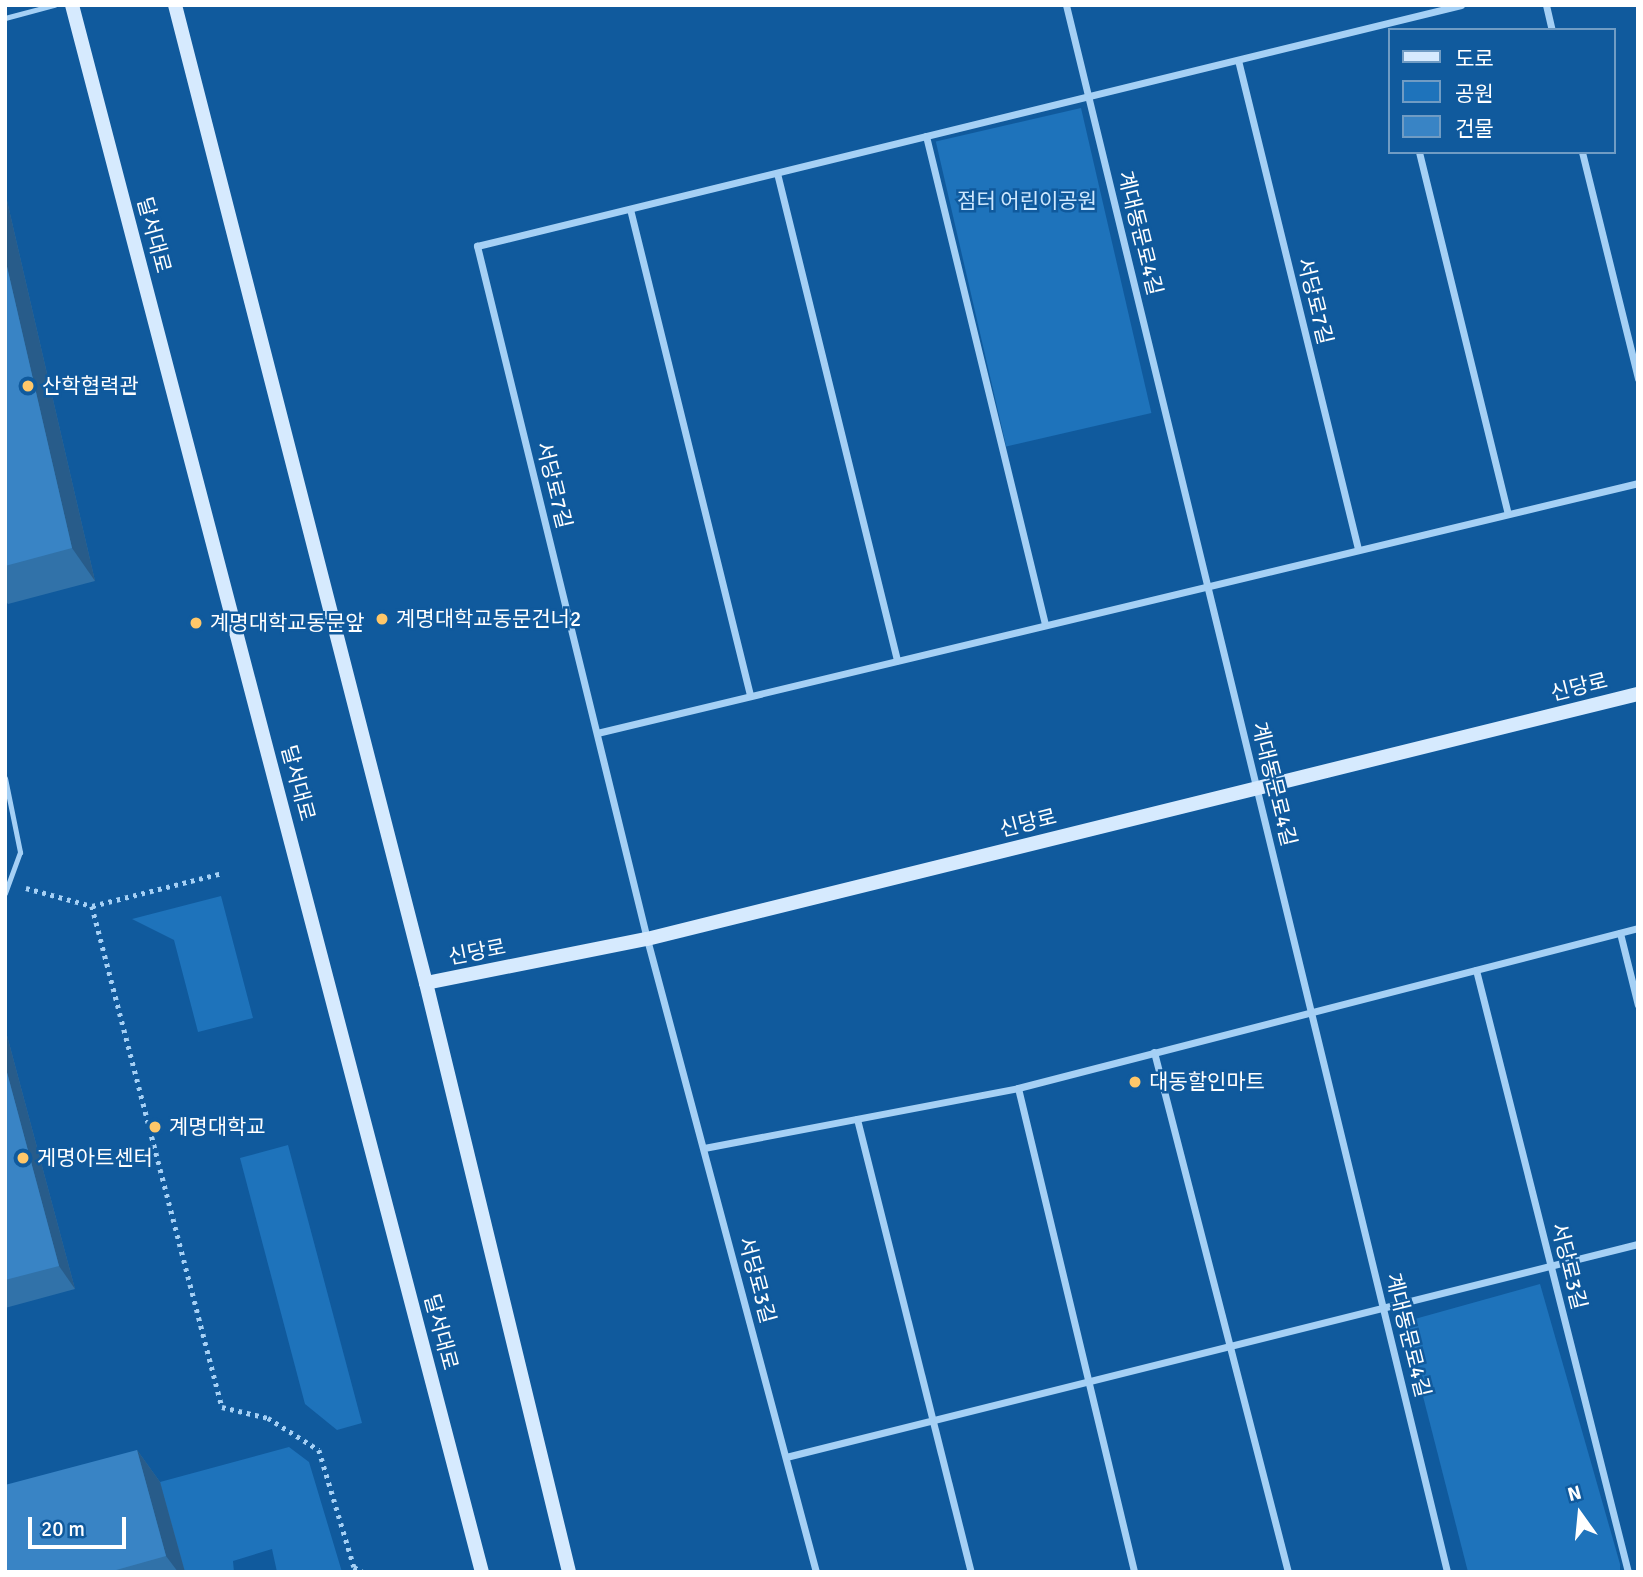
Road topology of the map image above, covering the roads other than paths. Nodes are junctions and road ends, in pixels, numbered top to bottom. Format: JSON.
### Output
{"nodes":[{"id":1,"x":54,"y":5,"type":"edge"},
{"id":2,"x":72,"y":5,"type":"edge"},
{"id":3,"x":175,"y":5,"type":"edge"},
{"id":4,"x":1066,"y":5,"type":"edge"},
{"id":5,"x":1461,"y":5,"type":"edge"},
{"id":6,"x":1546,"y":5,"type":"edge"},
{"id":7,"x":5,"y":18,"type":"edge"},
{"id":8,"x":1388,"y":27,"type":"edge"},
{"id":9,"x":1552,"y":28,"type":"edge"},
{"id":10,"x":1238,"y":60,"type":"junction"},
{"id":11,"x":1088,"y":97,"type":"junction"},
{"id":12,"x":926,"y":136,"type":"junction"},
{"id":13,"x":1419,"y":154,"type":"edge"},
{"id":14,"x":1582,"y":154,"type":"edge"},
{"id":15,"x":777,"y":173,"type":"junction"},
{"id":16,"x":630,"y":209,"type":"junction"},
{"id":17,"x":1638,"y":379,"type":"edge"},
{"id":18,"x":1638,"y":482,"type":"edge"},
{"id":19,"x":1507,"y":513,"type":"junction"},
{"id":20,"x":1358,"y":549,"type":"junction"},
{"id":21,"x":1207,"y":585,"type":"junction"},
{"id":22,"x":1045,"y":624,"type":"junction"},
{"id":23,"x":897,"y":660,"type":"junction"},
{"id":24,"x":1638,"y":694,"type":"edge"},
{"id":25,"x":750,"y":695,"type":"junction"},
{"id":26,"x":597,"y":733,"type":"junction"},
{"id":27,"x":5,"y":778,"type":"edge"},
{"id":28,"x":1257,"y":788,"type":"junction"},
{"id":29,"x":5,"y":893,"type":"edge"},
{"id":30,"x":1638,"y":928,"type":"edge"},
{"id":31,"x":1620,"y":933,"type":"junction"},
{"id":32,"x":647,"y":939,"type":"junction"},
{"id":33,"x":1476,"y":970,"type":"junction"},
{"id":34,"x":426,"y":983,"type":"junction"},
{"id":35,"x":1638,"y":1005,"type":"edge"},
{"id":36,"x":1311,"y":1012,"type":"junction"},
{"id":37,"x":1154,"y":1052,"type":"junction"},
{"id":38,"x":1018,"y":1088,"type":"junction"},
{"id":39,"x":857,"y":1119,"type":"junction"},
{"id":40,"x":704,"y":1148,"type":"junction"},
{"id":41,"x":1638,"y":1244,"type":"edge"},
{"id":42,"x":1550,"y":1264,"type":"junction"},
{"id":43,"x":1382,"y":1306,"type":"junction"},
{"id":44,"x":1230,"y":1344,"type":"junction"},
{"id":45,"x":1088,"y":1380,"type":"junction"},
{"id":46,"x":933,"y":1419,"type":"junction"},
{"id":47,"x":786,"y":1457,"type":"junction"},
{"id":48,"x":482,"y":1572,"type":"edge"},
{"id":49,"x":569,"y":1572,"type":"edge"},
{"id":50,"x":816,"y":1572,"type":"edge"},
{"id":51,"x":971,"y":1572,"type":"edge"},
{"id":52,"x":1134,"y":1572,"type":"edge"},
{"id":53,"x":1288,"y":1572,"type":"edge"},
{"id":54,"x":1447,"y":1572,"type":"edge"},
{"id":55,"x":1628,"y":1572,"type":"edge"}],
"edges":[{"from":1,"to":7,"type":"lane"},
{"from":2,"to":48,"type":"main road","name":"달서대로"},
{"from":3,"to":34,"type":"main road"},
{"from":4,"to":11,"type":"street","name":"계대동문로4길"},
{"from":5,"to":8,"type":"street","name":"서당로7길"},
{"from":6,"to":9,"type":"street"},
{"from":8,"to":10,"type":"street","name":"서당로7길"},
{"from":10,"to":11,"type":"street","name":"서당로7길"},
{"from":10,"to":20,"type":"street","name":"서당로7길"},
{"from":11,"to":12,"type":"street","name":"서당로7길"},
{"from":11,"to":21,"type":"street","name":"계대동문로4길"},
{"from":12,"to":15,"type":"street","name":"서당로7길"},
{"from":12,"to":22,"type":"street"},
{"from":13,"to":19,"type":"street"},
{"from":14,"to":17,"type":"street"},
{"from":15,"to":16,"type":"street","name":"서당로7길"},
{"from":15,"to":23,"type":"street"},
{"from":16,"to":25,"type":"street"},
{"from":16,"to":26,"type":"street","name":"서당로7길"},
{"from":18,"to":19,"type":"street"},
{"from":19,"to":20,"type":"street"},
{"from":20,"to":21,"type":"street"},
{"from":21,"to":22,"type":"street"},
{"from":21,"to":28,"type":"street","name":"계대동문로4길"},
{"from":22,"to":23,"type":"street"},
{"from":23,"to":25,"type":"street"},
{"from":24,"to":28,"type":"main road","name":"신당로"},
{"from":25,"to":26,"type":"street"},
{"from":26,"to":32,"type":"street","name":"서당로3길"},
{"from":27,"to":29,"type":"lane"},
{"from":28,"to":32,"type":"main road","name":"신당로"},
{"from":28,"to":36,"type":"street","name":"계대동문로4길"},
{"from":30,"to":31,"type":"street"},
{"from":31,"to":33,"type":"street"},
{"from":31,"to":35,"type":"street"},
{"from":32,"to":34,"type":"main road","name":"신당로"},
{"from":32,"to":40,"type":"street","name":"서당로3길"},
{"from":33,"to":36,"type":"street"},
{"from":33,"to":42,"type":"street","name":"서당로3길"},
{"from":34,"to":49,"type":"main road"},
{"from":36,"to":37,"type":"street"},
{"from":36,"to":43,"type":"street","name":"계대동문로4길"},
{"from":37,"to":38,"type":"street"},
{"from":37,"to":44,"type":"street"},
{"from":38,"to":39,"type":"street"},
{"from":38,"to":45,"type":"street"},
{"from":39,"to":40,"type":"street"},
{"from":39,"to":46,"type":"street"},
{"from":40,"to":47,"type":"street","name":"서당로3길"},
{"from":41,"to":42,"type":"street"},
{"from":42,"to":43,"type":"street"},
{"from":42,"to":55,"type":"street","name":"서당로3길"},
{"from":43,"to":44,"type":"street"},
{"from":43,"to":54,"type":"street","name":"계대동문로4길"},
{"from":44,"to":45,"type":"street"},
{"from":44,"to":53,"type":"street"},
{"from":45,"to":46,"type":"street"},
{"from":45,"to":52,"type":"street"},
{"from":46,"to":47,"type":"street"},
{"from":46,"to":51,"type":"street"},
{"from":47,"to":50,"type":"street","name":"서당로3길"}]}
